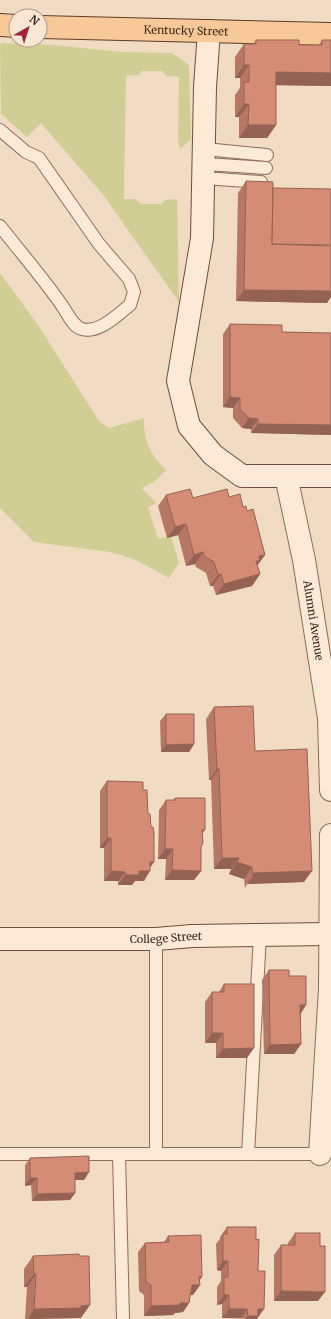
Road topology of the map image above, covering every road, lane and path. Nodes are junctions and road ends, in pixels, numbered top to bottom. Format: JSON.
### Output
{"nodes":[{"id":1,"x":48,"y":27,"type":"edge"},
{"id":2,"x":209,"y":31,"type":"junction"},
{"id":3,"x":331,"y":34,"type":"edge"},
{"id":4,"x":0,"y":130,"type":"edge"},
{"id":5,"x":266,"y":155,"type":"dead end"},
{"id":6,"x":204,"y":164,"type":"junction"},
{"id":7,"x":266,"y":168,"type":"dead end"},
{"id":8,"x":266,"y":183,"type":"edge"},
{"id":9,"x":0,"y":226,"type":"edge"},
{"id":10,"x":286,"y":476,"type":"junction"},
{"id":11,"x":331,"y":476,"type":"edge"},
{"id":12,"x":331,"y":790,"type":"edge"},
{"id":13,"x":331,"y":835,"type":"edge"},
{"id":14,"x":331,"y":934,"type":"edge"},
{"id":15,"x":260,"y":935,"type":"junction"},
{"id":16,"x":0,"y":939,"type":"edge"},
{"id":17,"x":156,"y":939,"type":"junction"},
{"id":18,"x":156,"y":1153,"type":"junction"},
{"id":19,"x":0,"y":1154,"type":"edge"},
{"id":20,"x":119,"y":1154,"type":"junction"},
{"id":21,"x":248,"y":1154,"type":"junction"},
{"id":22,"x":326,"y":1154,"type":"edge"},
{"id":23,"x":123,"y":1319,"type":"edge"}],
"edges":[{"from":1,"to":2,"type":"main road","name":"Kentucky Street"},
{"from":2,"to":3,"type":"main road","name":"Kentucky Street"},
{"from":2,"to":6,"type":"street"},
{"from":4,"to":9,"type":"lane"},
{"from":5,"to":6,"type":"lane"},
{"from":6,"to":7,"type":"lane"},
{"from":6,"to":8,"type":"lane"},
{"from":6,"to":10,"type":"street"},
{"from":10,"to":11,"type":"street"},
{"from":10,"to":12,"type":"street","name":"Alumni Avenue"},
{"from":13,"to":14,"type":"street"},
{"from":14,"to":15,"type":"street","name":"College Street"},
{"from":14,"to":22,"type":"street"},
{"from":15,"to":17,"type":"street","name":"College Street"},
{"from":15,"to":21,"type":"lane"},
{"from":16,"to":17,"type":"street","name":"College Street"},
{"from":17,"to":18,"type":"lane"},
{"from":18,"to":20,"type":"lane"},
{"from":18,"to":21,"type":"lane"},
{"from":19,"to":20,"type":"lane"},
{"from":20,"to":23,"type":"lane"},
{"from":21,"to":22,"type":"lane"}]}
